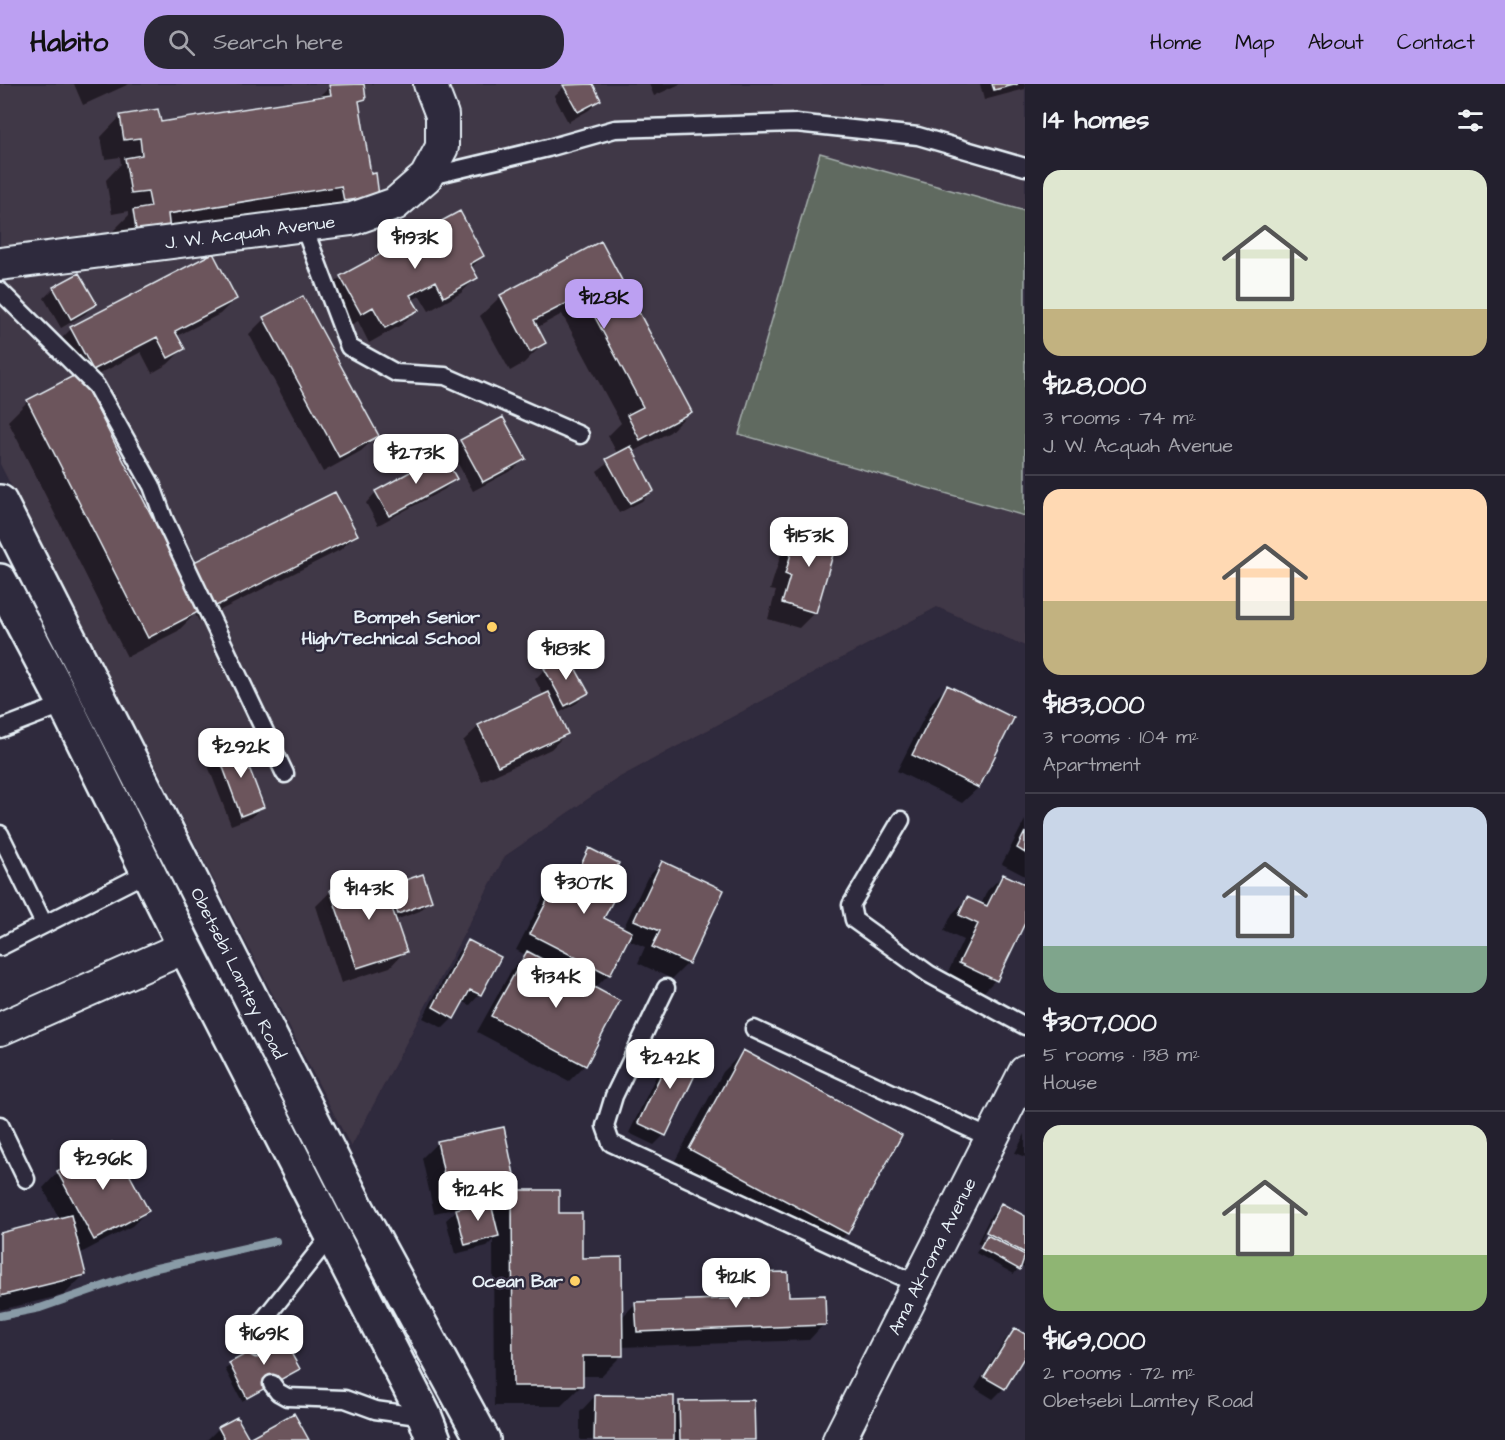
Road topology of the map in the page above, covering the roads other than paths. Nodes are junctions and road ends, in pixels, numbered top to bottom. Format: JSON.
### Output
{"nodes":[{"id":1,"x":430,"y":84,"type":"edge"},
{"id":2,"x":1025,"y":167,"type":"edge"},
{"id":3,"x":426,"y":177,"type":"junction"},
{"id":4,"x":303,"y":225,"type":"junction"},
{"id":5,"x":0,"y":264,"type":"edge"},
{"id":6,"x":0,"y":291,"type":"edge"},
{"id":7,"x":580,"y":435,"type":"dead end"},
{"id":8,"x":0,"y":502,"type":"edge"},
{"id":9,"x":0,"y":581,"type":"edge"},
{"id":10,"x":65,"y":704,"type":"junction"},
{"id":11,"x":0,"y":729,"type":"edge"},
{"id":12,"x":285,"y":774,"type":"dead end"},
{"id":13,"x":901,"y":820,"type":"dead end"},
{"id":14,"x":0,"y":834,"type":"edge"},
{"id":15,"x":148,"y":872,"type":"junction"},
{"id":16,"x":44,"y":924,"type":"junction"},
{"id":17,"x":0,"y":947,"type":"edge"},
{"id":18,"x":185,"y":947,"type":"junction"},
{"id":19,"x":666,"y":988,"type":"dead end"},
{"id":20,"x":1025,"y":1026,"type":"edge"},
{"id":21,"x":0,"y":1029,"type":"edge"},
{"id":22,"x":754,"y":1029,"type":"dead end"},
{"id":23,"x":1025,"y":1072,"type":"edge"},
{"id":24,"x":0,"y":1125,"type":"edge"},
{"id":25,"x":992,"y":1139,"type":"junction"},
{"id":26,"x":26,"y":1179,"type":"dead end"},
{"id":27,"x":332,"y":1234,"type":"junction"},
{"id":28,"x":919,"y":1285,"type":"junction"},
{"id":29,"x":256,"y":1348,"type":"dead end"},
{"id":30,"x":272,"y":1384,"type":"dead end"},
{"id":31,"x":429,"y":1429,"type":"edge"},
{"id":32,"x":483,"y":1440,"type":"edge"},
{"id":33,"x":839,"y":1440,"type":"edge"}],
"edges":[{"from":1,"to":3,"type":"street","name":"J. W. Acquah Avenue"},
{"from":2,"to":3,"type":"lane"},
{"from":3,"to":4,"type":"street","name":"J. W. Acquah Avenue"},
{"from":4,"to":5,"type":"street","name":"J. W. Acquah Avenue"},
{"from":4,"to":7,"type":"lane"},
{"from":6,"to":12,"type":"lane"},
{"from":8,"to":32,"type":"main road","name":"Obetsebi Lamtey Road"},
{"from":9,"to":10,"type":"main road","name":"Obetsebi Lamtey Road"},
{"from":10,"to":11,"type":"lane"},
{"from":10,"to":15,"type":"main road","name":"Obetsebi Lamtey Road"},
{"from":13,"to":20,"type":"lane"},
{"from":14,"to":16,"type":"lane"},
{"from":15,"to":16,"type":"lane"},
{"from":15,"to":18,"type":"main road","name":"Obetsebi Lamtey Road"},
{"from":16,"to":17,"type":"lane"},
{"from":18,"to":21,"type":"street"},
{"from":18,"to":27,"type":"main road","name":"Obetsebi Lamtey Road"},
{"from":19,"to":28,"type":"lane"},
{"from":22,"to":25,"type":"lane"},
{"from":23,"to":25,"type":"street","name":"Ama Akroma Avenue"},
{"from":24,"to":26,"type":"lane"},
{"from":25,"to":28,"type":"street","name":"Ama Akroma Avenue"},
{"from":27,"to":29,"type":"lane"},
{"from":27,"to":31,"type":"main road","name":"Obetsebi Lamtey Road"},
{"from":28,"to":33,"type":"street","name":"Ama Akroma Avenue"},
{"from":30,"to":31,"type":"lane"}]}
